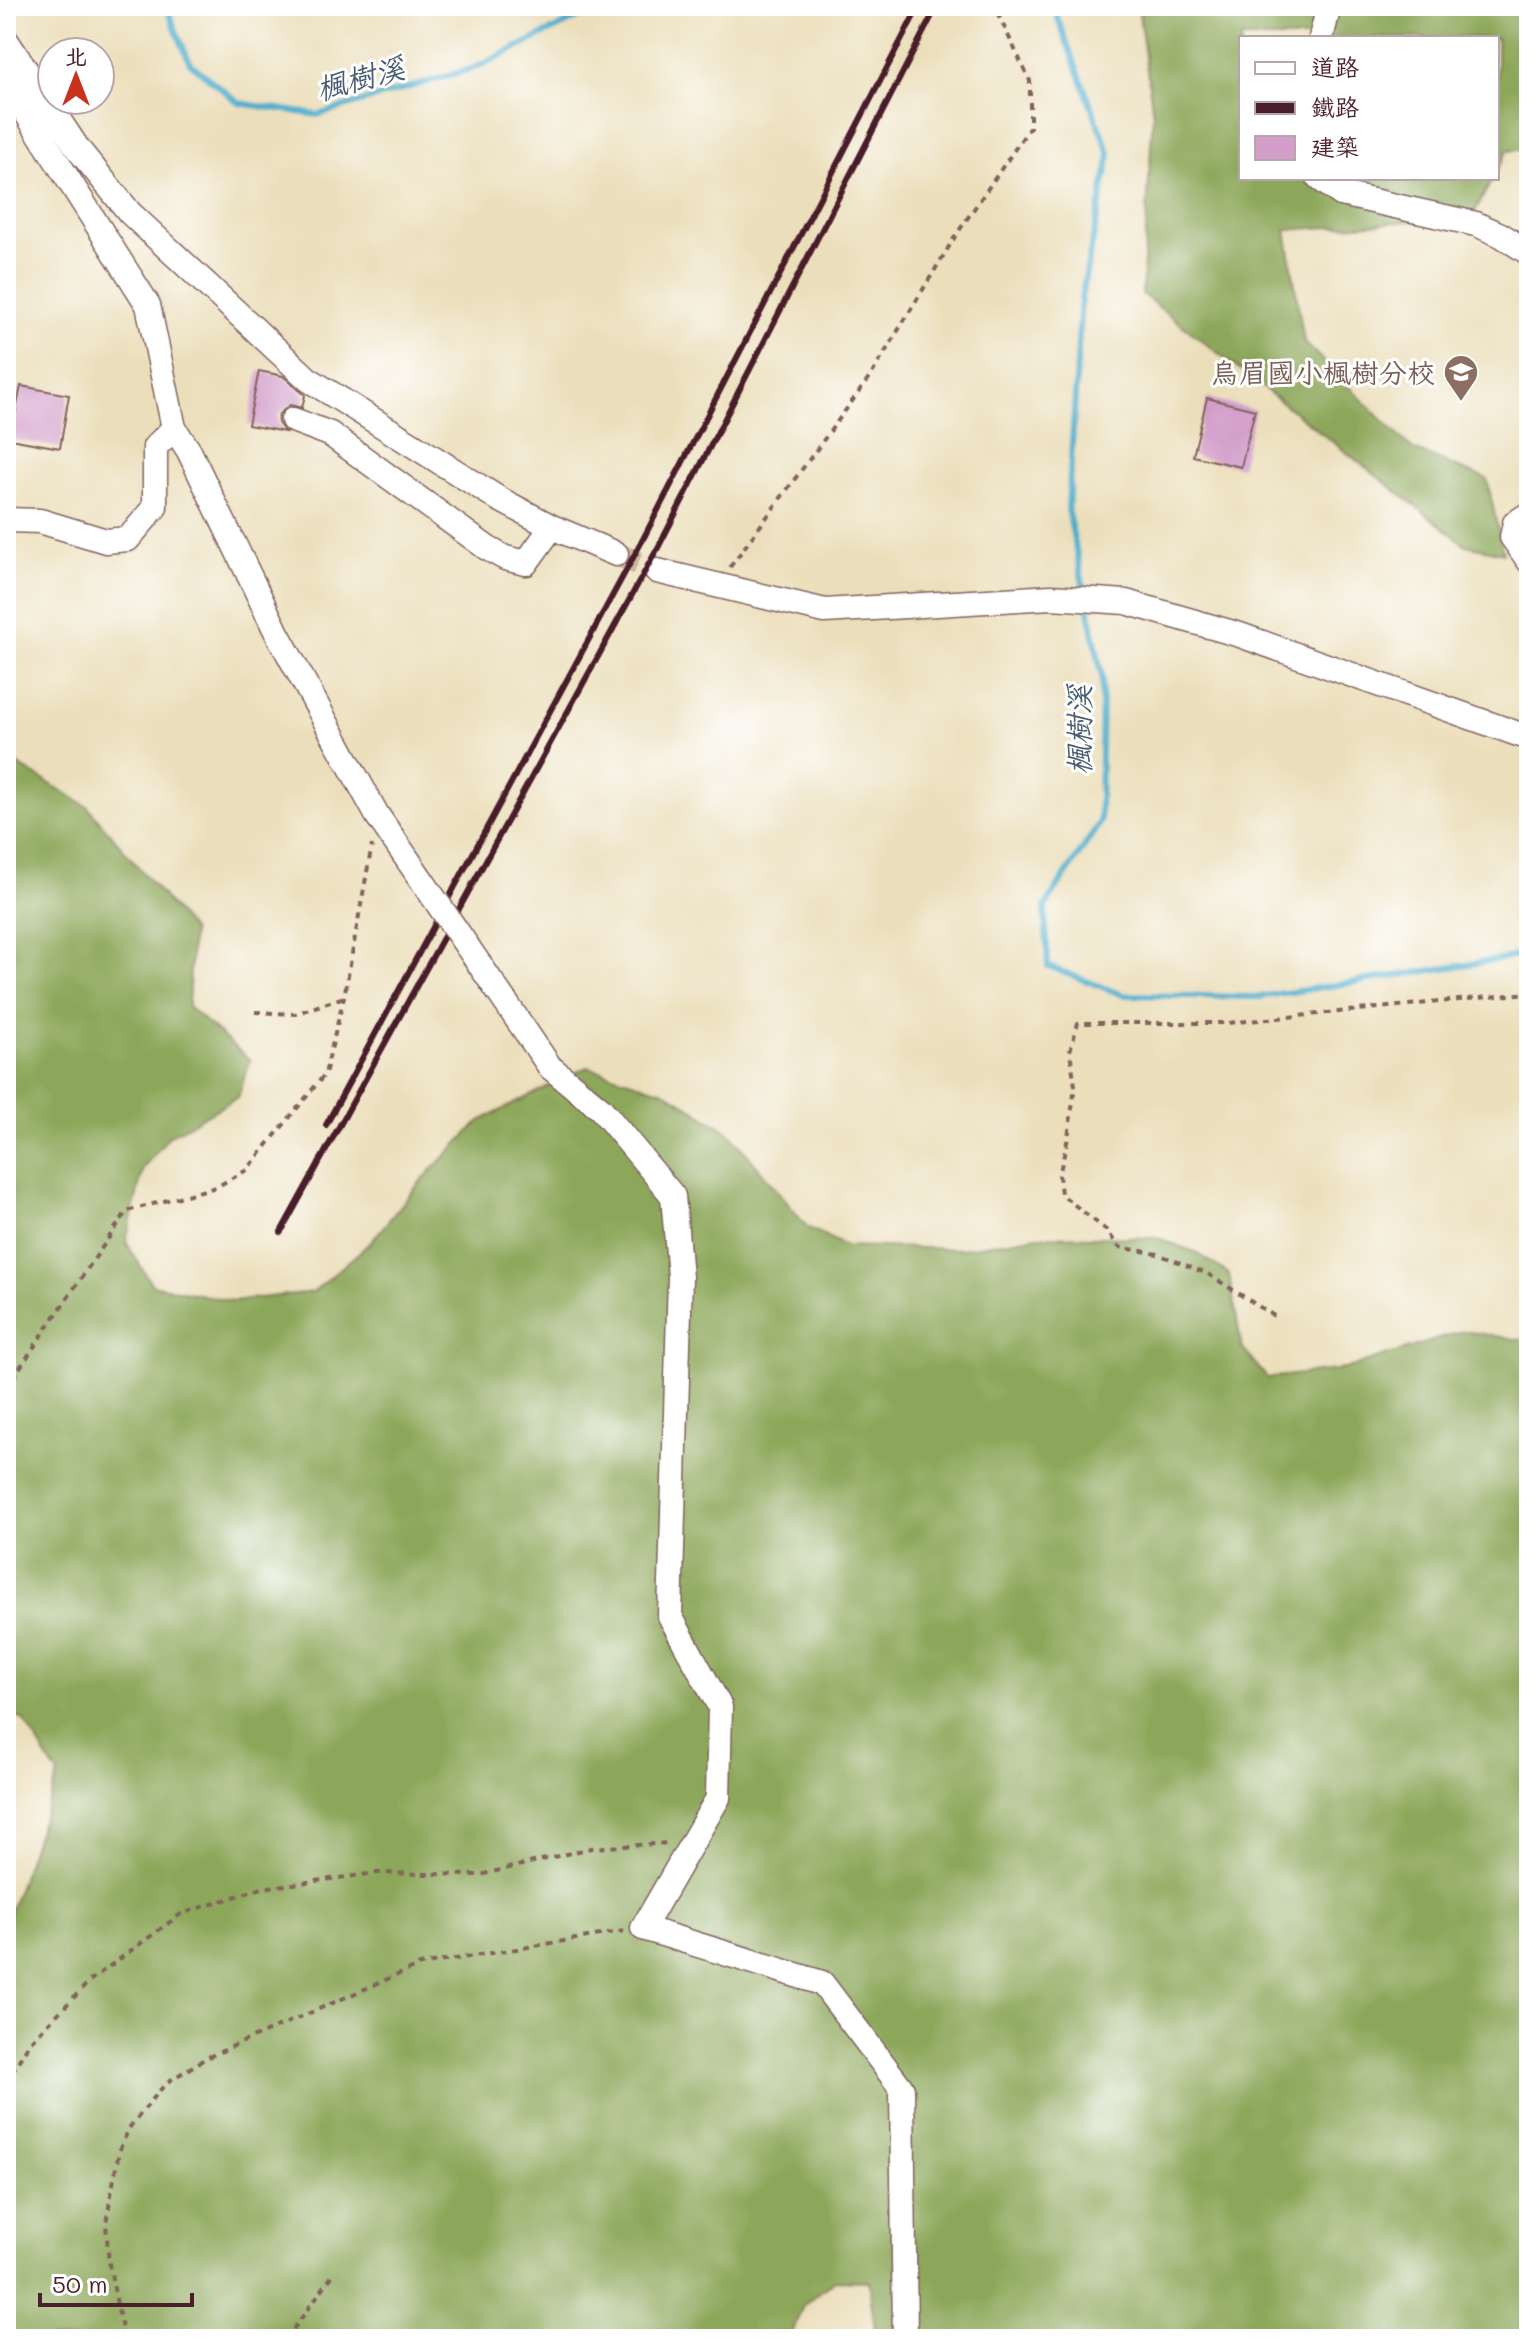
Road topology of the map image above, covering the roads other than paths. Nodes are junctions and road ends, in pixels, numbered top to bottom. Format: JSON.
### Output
{"nodes":[{"id":1,"x":1329,"y":6,"type":"edge"},
{"id":2,"x":1322,"y":36,"type":"edge"},
{"id":3,"x":6,"y":40,"type":"edge"},
{"id":4,"x":6,"y":81,"type":"edge"},
{"id":5,"x":1322,"y":180,"type":"edge"},
{"id":6,"x":1529,"y":253,"type":"edge"},
{"id":7,"x":293,"y":420,"type":"dead end"},
{"id":8,"x":174,"y":428,"type":"junction"},
{"id":9,"x":1529,"y":514,"type":"edge"},
{"id":10,"x":6,"y":520,"type":"edge"},
{"id":11,"x":552,"y":527,"type":"junction"},
{"id":12,"x":616,"y":554,"type":"tunnel mouth"},
{"id":13,"x":1529,"y":561,"type":"edge"},
{"id":14,"x":657,"y":571,"type":"tunnel mouth"},
{"id":15,"x":1529,"y":738,"type":"edge"},
{"id":16,"x":905,"y":2339,"type":"edge"}],
"edges":[{"from":1,"to":2,"type":"street"},
{"from":3,"to":11,"type":"street"},
{"from":4,"to":8,"type":"street"},
{"from":5,"to":6,"type":"street"},
{"from":7,"to":11,"type":"street"},
{"from":8,"to":10,"type":"street"},
{"from":8,"to":16,"type":"street","bridge":true},
{"from":9,"to":13,"type":"street"},
{"from":11,"to":12,"type":"street"},
{"from":14,"to":15,"type":"street"}]}
